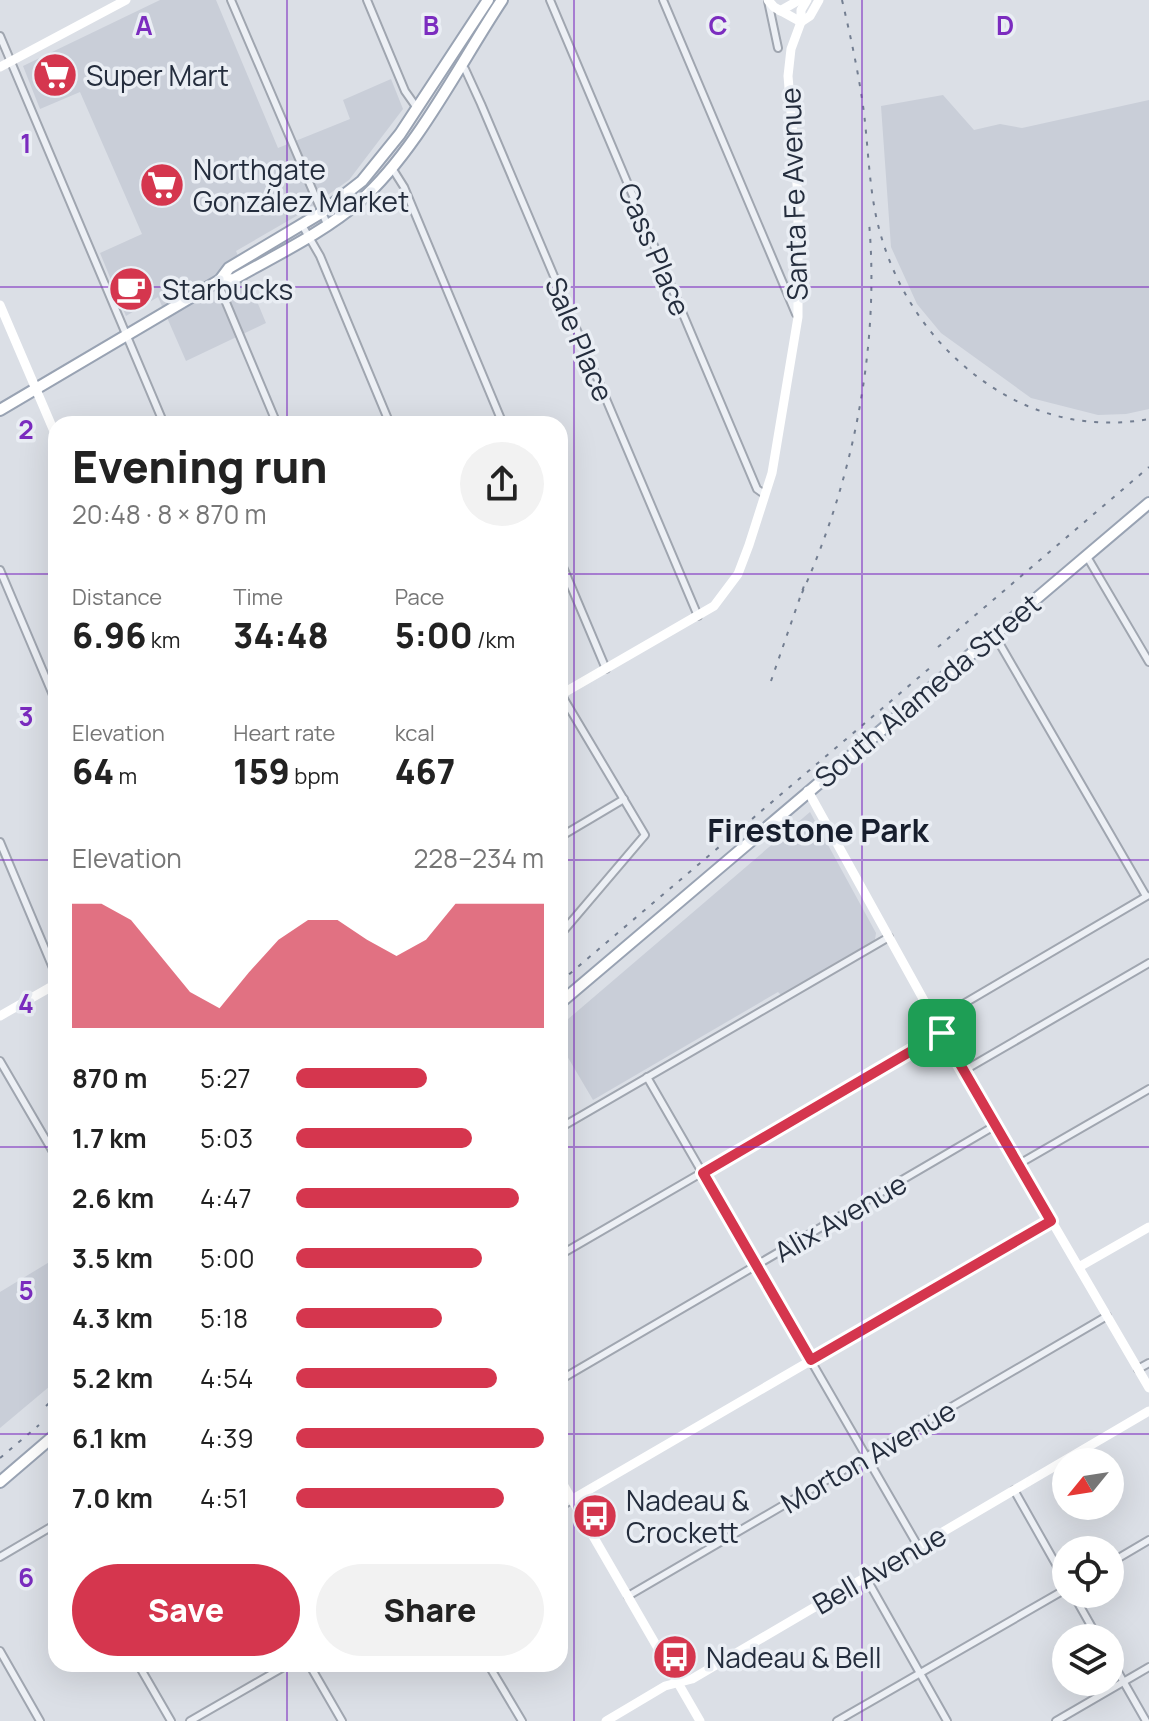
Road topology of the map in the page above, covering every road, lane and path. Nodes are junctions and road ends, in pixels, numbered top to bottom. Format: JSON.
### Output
{"nodes":[{"id":1,"x":126,"y":0,"type":"edge"},
{"id":2,"x":231,"y":0,"type":"edge"},
{"id":3,"x":367,"y":0,"type":"edge"},
{"id":4,"x":550,"y":0,"type":"edge"},
{"id":5,"x":663,"y":0,"type":"edge"},
{"id":6,"x":768,"y":0,"type":"edge"},
{"id":7,"x":799,"y":0,"type":"edge"},
{"id":8,"x":807,"y":0,"type":"edge"},
{"id":9,"x":819,"y":0,"type":"edge"},
{"id":10,"x":496,"y":1,"type":"edge"},
{"id":11,"x":101,"y":5,"type":"edge"},
{"id":12,"x":780,"y":11,"type":"junction"},
{"id":13,"x":801,"y":22,"type":"junction"},
{"id":14,"x":0,"y":36,"type":"edge"},
{"id":15,"x":778,"y":48,"type":"dead end"},
{"id":16,"x":10,"y":61,"type":"junction"},
{"id":17,"x":460,"y":64,"type":"junction"},
{"id":18,"x":0,"y":67,"type":"edge"},
{"id":19,"x":417,"y":108,"type":"junction"},
{"id":20,"x":392,"y":168,"type":"junction"},
{"id":21,"x":321,"y":213,"type":"junction"},
{"id":22,"x":327,"y":224,"type":"junction"},
{"id":23,"x":305,"y":230,"type":"junction"},
{"id":24,"x":219,"y":280,"type":"junction"},
{"id":25,"x":0,"y":305,"type":"edge"},
{"id":26,"x":798,"y":317,"type":"junction"},
{"id":27,"x":126,"y":334,"type":"junction"},
{"id":28,"x":36,"y":389,"type":"junction"},
{"id":29,"x":0,"y":410,"type":"edge"},
{"id":30,"x":161,"y":416,"type":"edge"},
{"id":31,"x":274,"y":416,"type":"edge"},
{"id":32,"x":387,"y":416,"type":"edge"},
{"id":33,"x":500,"y":416,"type":"edge"},
{"id":34,"x":48,"y":417,"type":"edge"},
{"id":35,"x":764,"y":494,"type":"junction"},
{"id":36,"x":1149,"y":503,"type":"edge"},
{"id":37,"x":1086,"y":555,"type":"junction"},
{"id":38,"x":0,"y":570,"type":"edge"},
{"id":39,"x":568,"y":579,"type":"edge"},
{"id":40,"x":698,"y":616,"type":"junction"},
{"id":41,"x":994,"y":634,"type":"junction"},
{"id":42,"x":1149,"y":662,"type":"edge"},
{"id":43,"x":606,"y":669,"type":"junction"},
{"id":44,"x":48,"y":683,"type":"edge"},
{"id":45,"x":568,"y":690,"type":"edge"},
{"id":46,"x":568,"y":706,"type":"edge"},
{"id":47,"x":808,"y":791,"type":"junction"},
{"id":48,"x":624,"y":799,"type":"junction"},
{"id":49,"x":568,"y":832,"type":"edge"},
{"id":50,"x":0,"y":842,"type":"edge"},
{"id":51,"x":1148,"y":895,"type":"edge"},
{"id":52,"x":568,"y":926,"type":"edge"},
{"id":53,"x":889,"y":937,"type":"junction"},
{"id":54,"x":48,"y":956,"type":"edge"},
{"id":55,"x":1149,"y":963,"type":"edge"},
{"id":56,"x":48,"y":989,"type":"edge"},
{"id":57,"x":568,"y":996,"type":"edge"},
{"id":58,"x":0,"y":1016,"type":"edge"},
{"id":59,"x":936,"y":1020,"type":"junction"},
{"id":60,"x":942,"y":1033,"type":"junction"},
{"id":61,"x":0,"y":1061,"type":"edge"},
{"id":62,"x":965,"y":1070,"type":"junction"},
{"id":63,"x":647,"y":1077,"type":"junction"},
{"id":64,"x":1149,"y":1089,"type":"edge"},
{"id":65,"x":568,"y":1123,"type":"edge"},
{"id":66,"x":996,"y":1125,"type":"junction"},
{"id":67,"x":48,"y":1143,"type":"edge"},
{"id":68,"x":1019,"y":1164,"type":"junction"},
{"id":69,"x":703,"y":1173,"type":"junction"},
{"id":70,"x":1051,"y":1221,"type":"junction"},
{"id":71,"x":1149,"y":1227,"type":"edge"},
{"id":72,"x":568,"y":1250,"type":"edge"},
{"id":73,"x":755,"y":1266,"type":"junction"},
{"id":74,"x":1079,"y":1267,"type":"junction"},
{"id":75,"x":1107,"y":1316,"type":"junction"},
{"id":76,"x":811,"y":1360,"type":"junction"},
{"id":77,"x":1149,"y":1363,"type":"edge"},
{"id":78,"x":1138,"y":1369,"type":"junction"},
{"id":79,"x":568,"y":1375,"type":"edge"},
{"id":80,"x":1149,"y":1388,"type":"edge"},
{"id":81,"x":1149,"y":1411,"type":"edge"},
{"id":82,"x":48,"y":1441,"type":"edge"},
{"id":83,"x":867,"y":1457,"type":"junction"},
{"id":84,"x":0,"y":1482,"type":"edge"},
{"id":85,"x":1014,"y":1490,"type":"junction"},
{"id":86,"x":568,"y":1491,"type":"edge"},
{"id":87,"x":573,"y":1499,"type":"junction"},
{"id":88,"x":568,"y":1502,"type":"edge"},
{"id":89,"x":48,"y":1530,"type":"edge"},
{"id":90,"x":1149,"y":1540,"type":"edge"},
{"id":91,"x":918,"y":1546,"type":"junction"},
{"id":92,"x":1124,"y":1555,"type":"edge"},
{"id":93,"x":0,"y":1557,"type":"edge"},
{"id":94,"x":1052,"y":1557,"type":"edge"},
{"id":95,"x":865,"y":1576,"type":"junction"},
{"id":96,"x":628,"y":1596,"type":"junction"},
{"id":97,"x":1052,"y":1597,"type":"edge"},
{"id":98,"x":0,"y":1651,"type":"edge"},
{"id":99,"x":1149,"y":1667,"type":"edge"},
{"id":100,"x":142,"y":1672,"type":"edge"},
{"id":101,"x":275,"y":1672,"type":"edge"},
{"id":102,"x":314,"y":1672,"type":"edge"},
{"id":103,"x":493,"y":1672,"type":"edge"},
{"id":104,"x":919,"y":1673,"type":"junction"},
{"id":105,"x":1124,"y":1681,"type":"edge"},
{"id":106,"x":678,"y":1682,"type":"junction"},
{"id":107,"x":1124,"y":1684,"type":"edge"},
{"id":108,"x":1099,"y":1696,"type":"edge"},
{"id":109,"x":168,"y":1720,"type":"edge"},
{"id":110,"x":40,"y":1721,"type":"edge"},
{"id":111,"x":190,"y":1721,"type":"edge"},
{"id":112,"x":342,"y":1721,"type":"edge"},
{"id":113,"x":522,"y":1721,"type":"edge"},
{"id":114,"x":606,"y":1721,"type":"edge"},
{"id":115,"x":700,"y":1721,"type":"edge"},
{"id":116,"x":837,"y":1721,"type":"edge"},
{"id":117,"x":947,"y":1721,"type":"edge"},
{"id":118,"x":1056,"y":1721,"type":"edge"},
{"id":119,"x":1146,"y":1721,"type":"edge"}],
"edges":[{"from":1,"to":11,"type":"street"},
{"from":2,"to":21,"type":"street"},
{"from":3,"to":19,"type":"street"},
{"from":4,"to":35,"type":"street","name":"Cass Place"},
{"from":5,"to":26,"type":"street"},
{"from":6,"to":12,"type":"street"},
{"from":6,"to":15,"type":"street"},
{"from":7,"to":12,"type":"street"},
{"from":8,"to":13,"type":"street","name":"Santa Fe Avenue"},
{"from":9,"to":13,"type":"street","name":"Santa Fe Avenue"},
{"from":10,"to":17,"type":"main road"},
{"from":10,"to":19,"type":"main road"},
{"from":11,"to":16,"type":"street"},
{"from":12,"to":13,"type":"street"},
{"from":13,"to":26,"type":"street","name":"Santa Fe Avenue"},
{"from":14,"to":16,"type":"street"},
{"from":16,"to":18,"type":"street"},
{"from":16,"to":27,"type":"street"},
{"from":17,"to":20,"type":"main road"},
{"from":17,"to":40,"type":"street","name":"Sale Place"},
{"from":19,"to":21,"type":"main road"},
{"from":20,"to":22,"type":"main road"},
{"from":20,"to":33,"type":"street"},
{"from":21,"to":22,"type":"street"},
{"from":21,"to":23,"type":"main road"},
{"from":22,"to":23,"type":"main road"},
{"from":23,"to":24,"type":"main road"},
{"from":23,"to":32,"type":"street"},
{"from":24,"to":27,"type":"main road"},
{"from":24,"to":31,"type":"street"},
{"from":25,"to":28,"type":"street"},
{"from":26,"to":35,"type":"street","name":"Santa Fe Avenue"},
{"from":27,"to":28,"type":"main road"},
{"from":27,"to":30,"type":"street"},
{"from":28,"to":29,"type":"main road"},
{"from":28,"to":34,"type":"street"},
{"from":35,"to":40,"type":"street","name":"Santa Fe Avenue"},
{"from":36,"to":37,"type":"main road","name":"South Alameda Street"},
{"from":37,"to":41,"type":"main road","name":"South Alameda Street"},
{"from":37,"to":42,"type":"street"},
{"from":38,"to":44,"type":"street"},
{"from":39,"to":43,"type":"street"},
{"from":40,"to":43,"type":"street","name":"Santa Fe Avenue"},
{"from":41,"to":47,"type":"main road","name":"South Alameda Street"},
{"from":41,"to":51,"type":"street"},
{"from":43,"to":45,"type":"street","name":"Santa Fe Avenue"},
{"from":46,"to":48,"type":"street"},
{"from":47,"to":53,"type":"street"},
{"from":47,"to":57,"type":"main road","name":"South Alameda Street"},
{"from":48,"to":49,"type":"street"},
{"from":48,"to":52,"type":"street"},
{"from":50,"to":54,"type":"street"},
{"from":51,"to":59,"type":"street"},
{"from":53,"to":59,"type":"street"},
{"from":53,"to":63,"type":"street"},
{"from":55,"to":62,"type":"street"},
{"from":56,"to":58,"type":"street"},
{"from":59,"to":60,"type":"street"},
{"from":60,"to":62,"type":"street"},
{"from":60,"to":69,"type":"street"},
{"from":61,"to":67,"type":"street"},
{"from":62,"to":66,"type":"street"},
{"from":63,"to":65,"type":"street"},
{"from":63,"to":69,"type":"street"},
{"from":64,"to":68,"type":"street"},
{"from":66,"to":68,"type":"street"},
{"from":66,"to":73,"type":"street","name":"Alix Avenue"},
{"from":68,"to":70,"type":"street"},
{"from":69,"to":72,"type":"street"},
{"from":69,"to":73,"type":"street"},
{"from":70,"to":74,"type":"street"},
{"from":70,"to":76,"type":"street"},
{"from":71,"to":74,"type":"street"},
{"from":73,"to":76,"type":"street"},
{"from":73,"to":79,"type":"street","name":"Alix Avenue"},
{"from":74,"to":75,"type":"street"},
{"from":75,"to":78,"type":"street"},
{"from":75,"to":83,"type":"street","name":"Morton Avenue"},
{"from":76,"to":83,"type":"street"},
{"from":76,"to":87,"type":"street"},
{"from":77,"to":78,"type":"street"},
{"from":78,"to":80,"type":"street"},
{"from":81,"to":85,"type":"street","name":"Bell Avenue"},
{"from":82,"to":84,"type":"main road"},
{"from":83,"to":91,"type":"street"},
{"from":83,"to":96,"type":"street","name":"Morton Avenue"},
{"from":85,"to":91,"type":"street","name":"Bell Avenue"},
{"from":85,"to":94,"type":"street"},
{"from":86,"to":87,"type":"street"},
{"from":87,"to":88,"type":"street"},
{"from":87,"to":96,"type":"street"},
{"from":89,"to":93,"type":"street"},
{"from":90,"to":92,"type":"street"},
{"from":91,"to":95,"type":"street","name":"Bell Avenue"},
{"from":95,"to":104,"type":"street"},
{"from":95,"to":106,"type":"street","name":"Bell Avenue"},
{"from":96,"to":106,"type":"street"},
{"from":97,"to":104,"type":"street"},
{"from":98,"to":110,"type":"street"},
{"from":99,"to":105,"type":"street"},
{"from":100,"to":109,"type":"street"},
{"from":101,"to":111,"type":"street"},
{"from":102,"to":112,"type":"street"},
{"from":103,"to":113,"type":"street"},
{"from":104,"to":116,"type":"street"},
{"from":104,"to":117,"type":"street"},
{"from":106,"to":114,"type":"street","name":"Bell Avenue"},
{"from":106,"to":115,"type":"street"},
{"from":107,"to":119,"type":"street"},
{"from":108,"to":118,"type":"street"}]}
